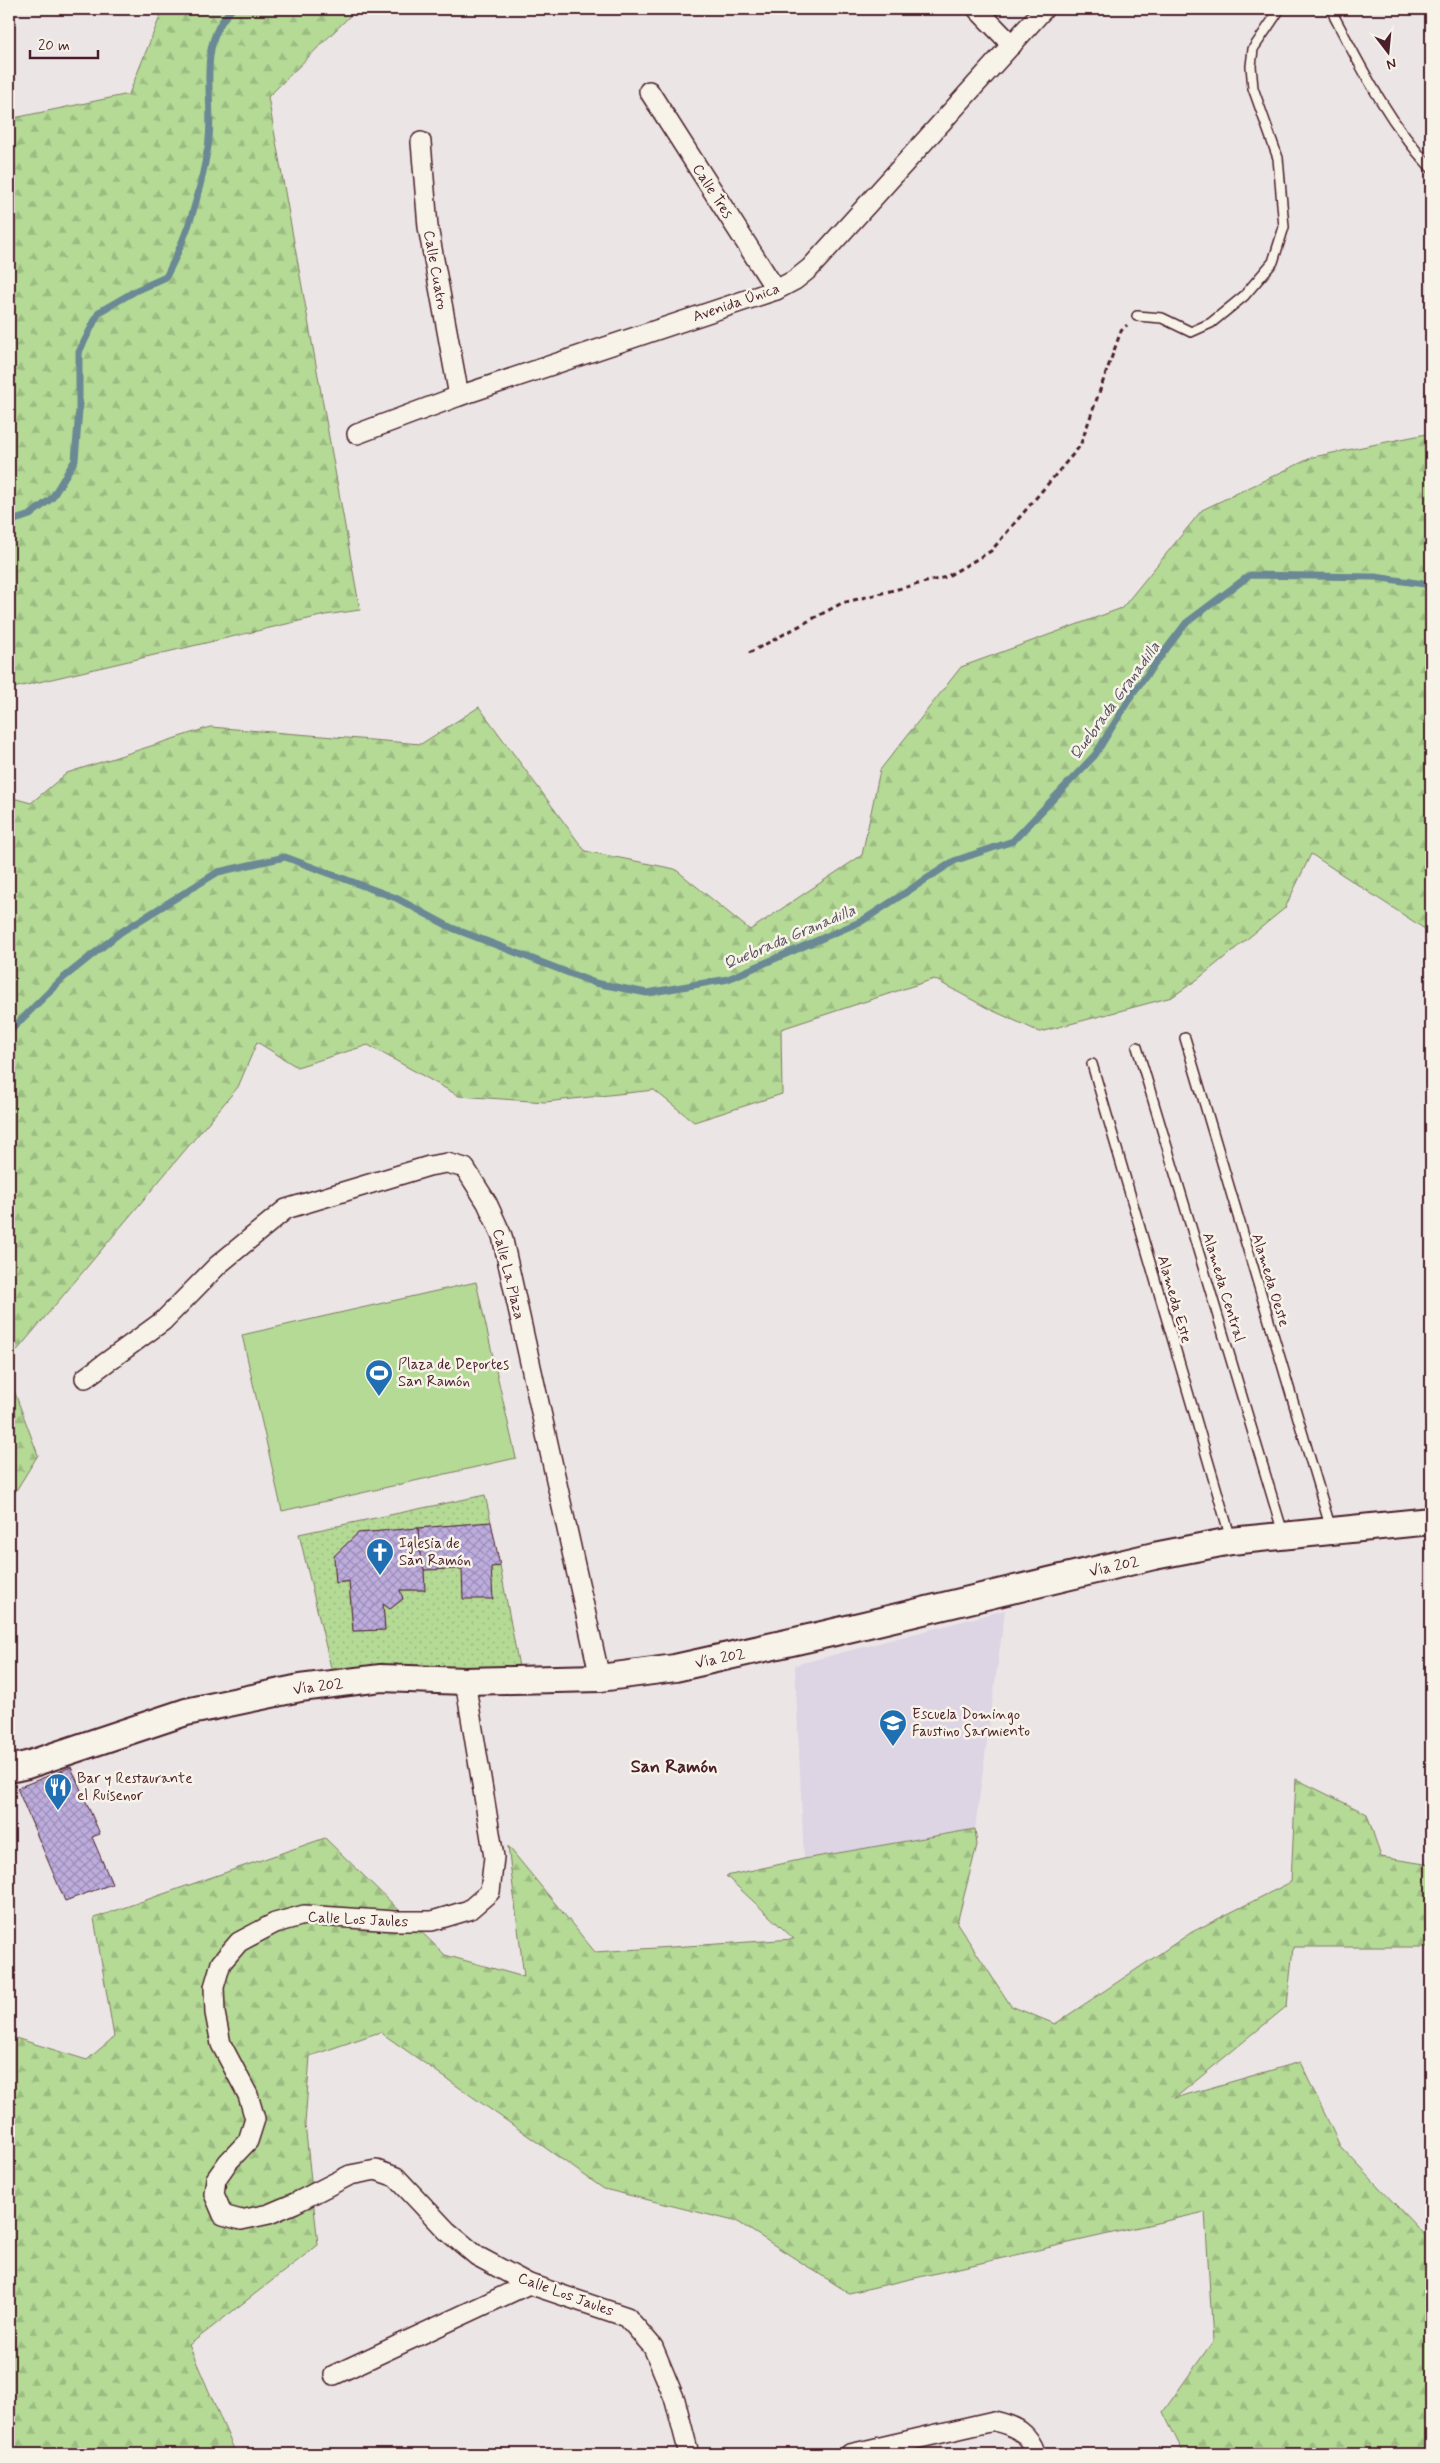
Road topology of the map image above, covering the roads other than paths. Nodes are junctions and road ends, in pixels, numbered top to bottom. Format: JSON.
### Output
{"nodes":[{"id":1,"x":977,"y":9,"type":"edge"},
{"id":2,"x":1044,"y":9,"type":"edge"},
{"id":3,"x":1280,"y":9,"type":"edge"},
{"id":4,"x":1332,"y":9,"type":"edge"},
{"id":5,"x":1012,"y":45,"type":"junction"},
{"id":6,"x":649,"y":91,"type":"dead end"},
{"id":7,"x":421,"y":142,"type":"dead end"},
{"id":8,"x":1431,"y":168,"type":"edge"},
{"id":9,"x":776,"y":290,"type":"junction"},
{"id":10,"x":1137,"y":316,"type":"road end"},
{"id":11,"x":458,"y":396,"type":"junction"},
{"id":12,"x":357,"y":434,"type":"dead end"},
{"id":13,"x":1185,"y":1038,"type":"dead end"},
{"id":14,"x":1137,"y":1047,"type":"dead end"},
{"id":15,"x":1092,"y":1064,"type":"dead end"},
{"id":16,"x":85,"y":1378,"type":"dead end"},
{"id":17,"x":1431,"y":1521,"type":"edge"},
{"id":18,"x":1331,"y":1530,"type":"junction"},
{"id":19,"x":1284,"y":1535,"type":"junction"},
{"id":20,"x":1231,"y":1541,"type":"junction"},
{"id":21,"x":600,"y":1678,"type":"junction"},
{"id":22,"x":465,"y":1681,"type":"junction"},
{"id":23,"x":9,"y":1769,"type":"edge"},
{"id":24,"x":529,"y":2284,"type":"junction"},
{"id":25,"x":334,"y":2375,"type":"dead end"},
{"id":26,"x":689,"y":2454,"type":"edge"},
{"id":27,"x":850,"y":2454,"type":"edge"},
{"id":28,"x":1036,"y":2454,"type":"edge"}],
"edges":[{"from":1,"to":5,"type":"street"},
{"from":2,"to":5,"type":"street","name":"Avenida Única"},
{"from":3,"to":10,"type":"lane"},
{"from":4,"to":8,"type":"lane"},
{"from":5,"to":9,"type":"street","name":"Avenida Única"},
{"from":6,"to":9,"type":"street","name":"Calle Tres"},
{"from":7,"to":11,"type":"street","name":"Calle Cuatro"},
{"from":9,"to":11,"type":"street","name":"Avenida Única"},
{"from":11,"to":12,"type":"street","name":"Avenida Única"},
{"from":13,"to":18,"type":"lane","name":"Alameda Oeste"},
{"from":14,"to":19,"type":"lane","name":"Alameda Central"},
{"from":15,"to":20,"type":"lane","name":"Alameda Este"},
{"from":16,"to":21,"type":"street","name":"Calle La Plaza"},
{"from":17,"to":18,"type":"main road","name":"Vía 202"},
{"from":18,"to":19,"type":"main road","name":"Vía 202"},
{"from":19,"to":20,"type":"main road","name":"Vía 202"},
{"from":20,"to":21,"type":"main road","name":"Vía 202"},
{"from":21,"to":22,"type":"main road","name":"Vía 202"},
{"from":22,"to":23,"type":"main road","name":"Vía 202"},
{"from":22,"to":24,"type":"street","name":"Calle Los Jaules"},
{"from":24,"to":25,"type":"street"},
{"from":24,"to":26,"type":"street","name":"Calle Los Jaules"},
{"from":27,"to":28,"type":"street"}]}
